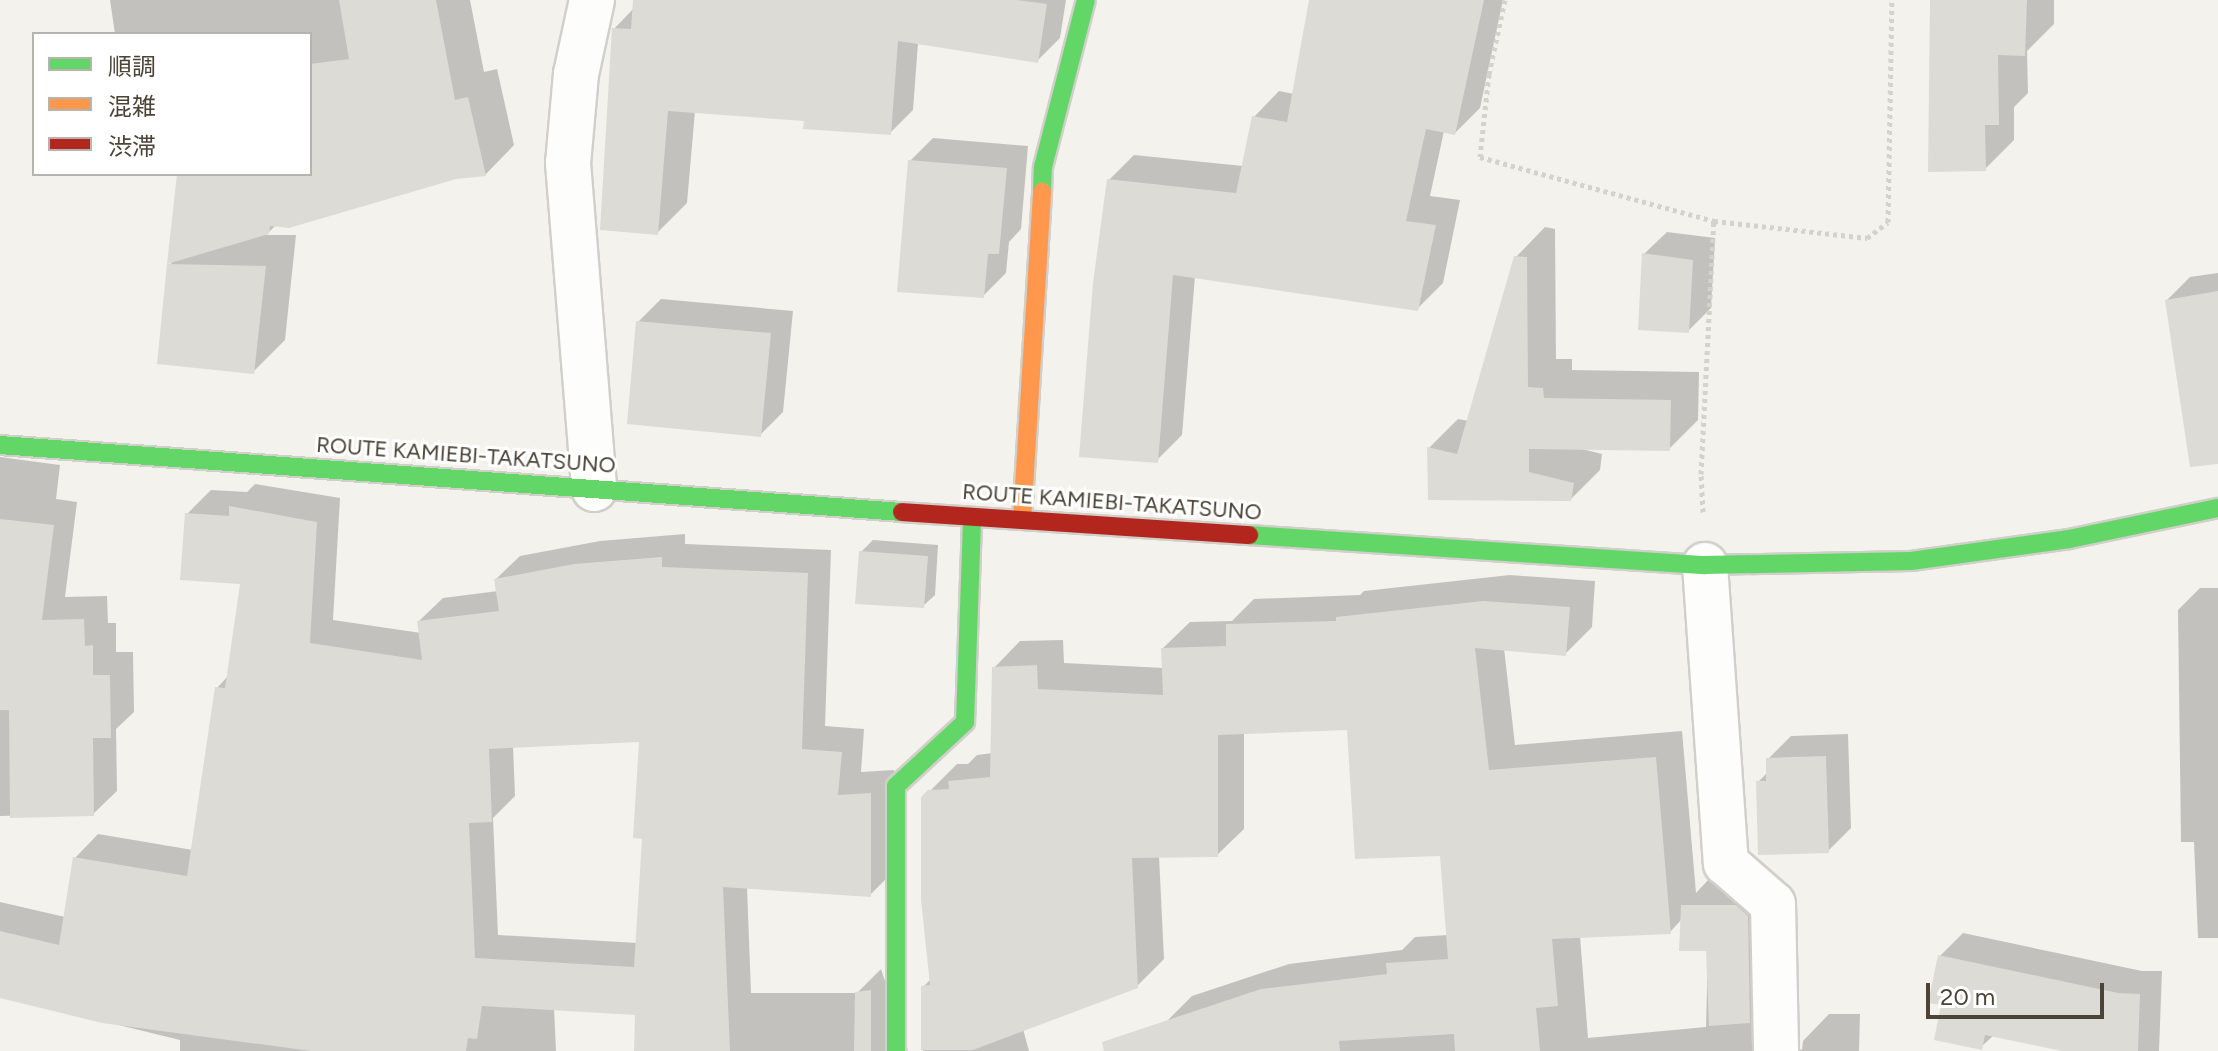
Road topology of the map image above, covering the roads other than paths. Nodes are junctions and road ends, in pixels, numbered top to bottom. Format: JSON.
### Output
{"nodes":[{"id":1,"x":592,"y":0,"type":"edge"},
{"id":2,"x":1086,"y":0,"type":"edge"},
{"id":3,"x":0,"y":445,"type":"edge"},
{"id":4,"x":594,"y":489,"type":"junction"},
{"id":5,"x":2218,"y":508,"type":"edge"},
{"id":6,"x":972,"y":517,"type":"junction"},
{"id":7,"x":1022,"y":520,"type":"junction"},
{"id":8,"x":1705,"y":565,"type":"junction"},
{"id":9,"x":896,"y":1051,"type":"edge"},
{"id":10,"x":1776,"y":1051,"type":"edge"}],
"edges":[{"from":1,"to":4,"type":"street"},
{"from":2,"to":7,"type":"main road"},
{"from":3,"to":4,"type":"main road","name":"ROUTE KAMIEBI-TAKATSUNO"},
{"from":4,"to":6,"type":"main road","name":"ROUTE KAMIEBI-TAKATSUNO"},
{"from":5,"to":8,"type":"main road","name":"ROUTE KAMIEBI-TAKATSUNO"},
{"from":6,"to":7,"type":"main road","name":"ROUTE KAMIEBI-TAKATSUNO"},
{"from":6,"to":9,"type":"main road"},
{"from":7,"to":8,"type":"main road","name":"ROUTE KAMIEBI-TAKATSUNO"},
{"from":8,"to":10,"type":"street"}]}
